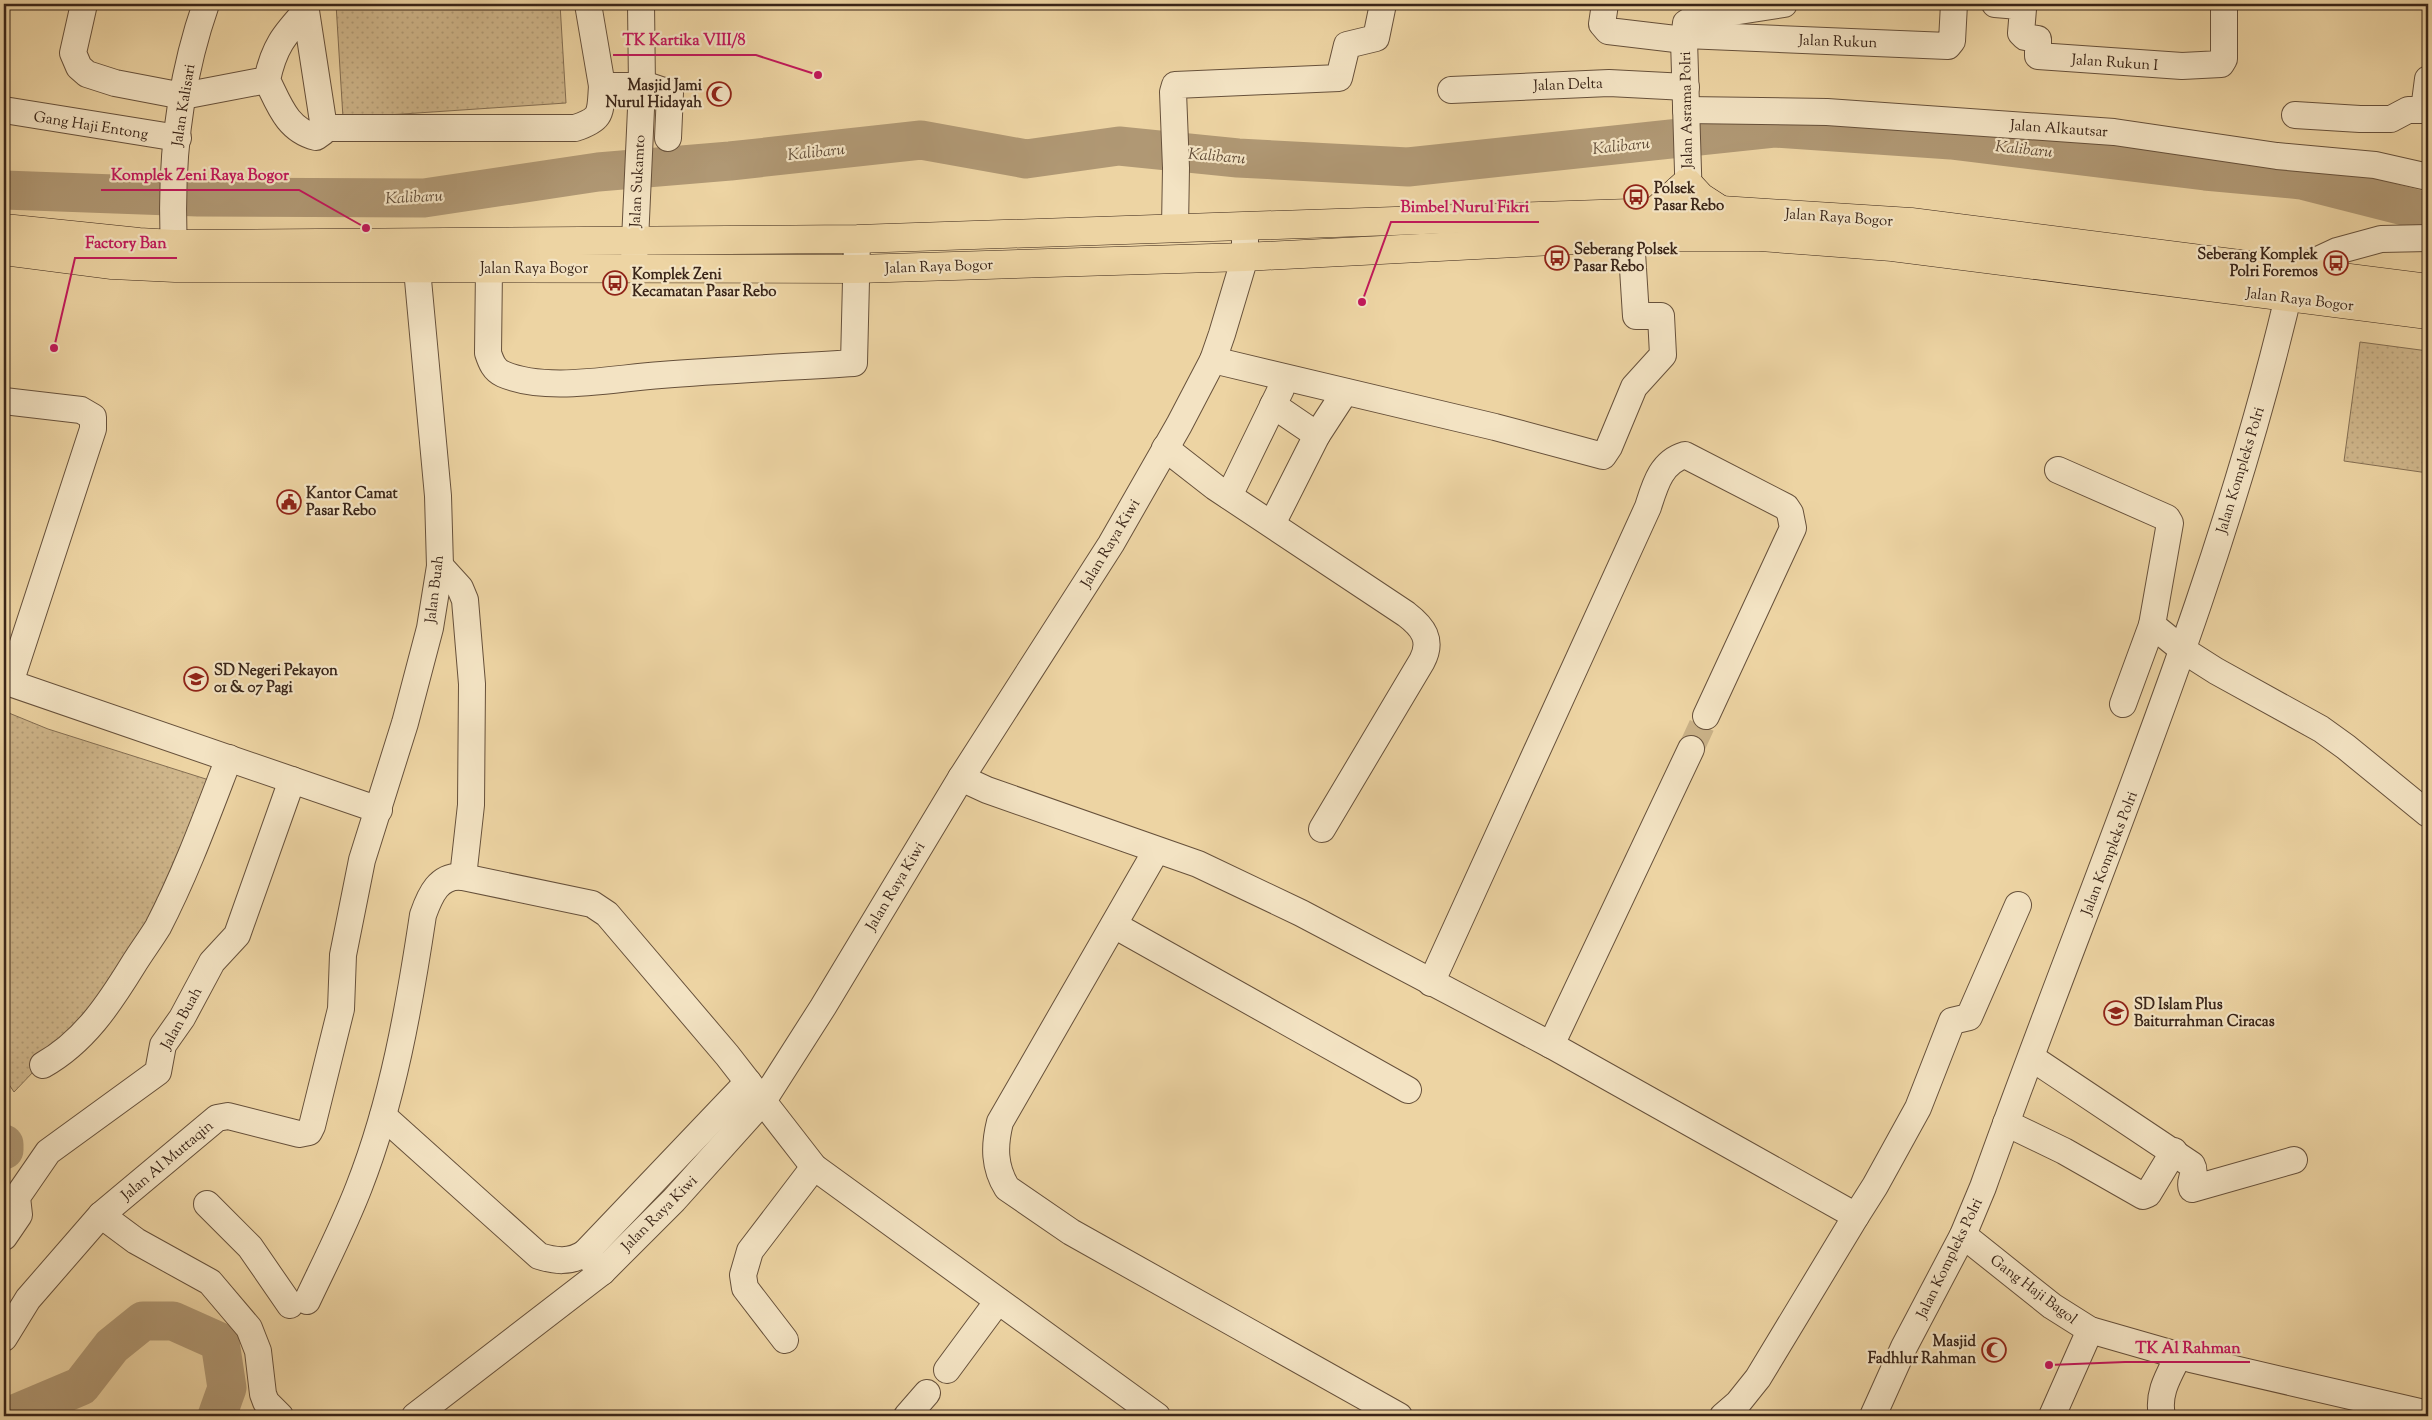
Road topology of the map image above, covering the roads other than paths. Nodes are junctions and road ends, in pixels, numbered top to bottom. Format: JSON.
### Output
{"nodes":[{"id":1,"x":84,"y":4,"type":"edge"},
{"id":2,"x":206,"y":4,"type":"edge"},
{"id":3,"x":588,"y":4,"type":"edge"},
{"id":4,"x":641,"y":4,"type":"edge"},
{"id":5,"x":1383,"y":4,"type":"edge"},
{"id":6,"x":1605,"y":4,"type":"edge"},
{"id":7,"x":1784,"y":4,"type":"edge"},
{"id":8,"x":1954,"y":4,"type":"edge"},
{"id":9,"x":1995,"y":4,"type":"edge"},
{"id":10,"x":2224,"y":4,"type":"edge"},
{"id":11,"x":307,"y":8,"type":"edge"},
{"id":12,"x":1688,"y":31,"type":"junction"},
{"id":13,"x":2428,"y":79,"type":"edge"},
{"id":14,"x":267,"y":80,"type":"junction"},
{"id":15,"x":602,"y":86,"type":"junction"},
{"id":16,"x":642,"y":87,"type":"junction"},
{"id":17,"x":1451,"y":90,"type":"dead end"},
{"id":18,"x":183,"y":96,"type":"junction"},
{"id":19,"x":1686,"y":108,"type":"junction"},
{"id":20,"x":4,"y":110,"type":"edge"},
{"id":21,"x":2426,"y":110,"type":"edge"},
{"id":22,"x":2295,"y":115,"type":"dead end"},
{"id":23,"x":324,"y":128,"type":"junction"},
{"id":24,"x":178,"y":138,"type":"junction"},
{"id":25,"x":668,"y":138,"type":"dead end"},
{"id":26,"x":1687,"y":169,"type":"junction"},
{"id":27,"x":2428,"y":177,"type":"edge"},
{"id":28,"x":1721,"y":210,"type":"junction"},
{"id":29,"x":1655,"y":211,"type":"junction"},
{"id":30,"x":1690,"y":224,"type":"junction"},
{"id":31,"x":1245,"y":226,"type":"junction"},
{"id":32,"x":1175,"y":227,"type":"junction"},
{"id":33,"x":4,"y":228,"type":"edge"},
{"id":34,"x":2428,"y":234,"type":"edge"},
{"id":35,"x":1631,"y":237,"type":"junction"},
{"id":36,"x":857,"y":240,"type":"junction"},
{"id":37,"x":418,"y":242,"type":"junction"},
{"id":38,"x":4,"y":251,"type":"edge"},
{"id":39,"x":634,"y":255,"type":"junction"},
{"id":40,"x":175,"y":256,"type":"junction"},
{"id":41,"x":1245,"y":257,"type":"junction"},
{"id":42,"x":490,"y":268,"type":"junction"},
{"id":43,"x":417,"y":269,"type":"junction"},
{"id":44,"x":857,"y":269,"type":"junction"},
{"id":45,"x":2294,"y":271,"type":"junction"},
{"id":46,"x":2428,"y":288,"type":"edge"},
{"id":47,"x":2288,"y":298,"type":"junction"},
{"id":48,"x":2428,"y":315,"type":"edge"},
{"id":49,"x":1213,"y":360,"type":"junction"},
{"id":50,"x":1287,"y":378,"type":"junction"},
{"id":51,"x":1345,"y":392,"type":"junction"},
{"id":52,"x":4,"y":401,"type":"edge"},
{"id":53,"x":1273,"y":405,"type":"junction"},
{"id":54,"x":1316,"y":435,"type":"junction"},
{"id":55,"x":1165,"y":448,"type":"junction"},
{"id":56,"x":2058,"y":470,"type":"dead end"},
{"id":57,"x":1229,"y":496,"type":"junction"},
{"id":58,"x":1272,"y":524,"type":"junction"},
{"id":59,"x":440,"y":566,"type":"junction"},
{"id":60,"x":2152,"y":625,"type":"junction"},
{"id":61,"x":2183,"y":650,"type":"junction"},
{"id":62,"x":7,"y":682,"type":"edge"},
{"id":63,"x":2123,"y":704,"type":"dead end"},
{"id":64,"x":1706,"y":716,"type":"tunnel mouth"},
{"id":65,"x":1691,"y":749,"type":"tunnel mouth"},
{"id":66,"x":228,"y":758,"type":"junction"},
{"id":67,"x":960,"y":778,"type":"junction"},
{"id":68,"x":292,"y":780,"type":"junction"},
{"id":69,"x":379,"y":810,"type":"junction"},
{"id":70,"x":2428,"y":814,"type":"edge"},
{"id":71,"x":1322,"y":829,"type":"dead end"},
{"id":72,"x":1156,"y":851,"type":"junction"},
{"id":73,"x":463,"y":877,"type":"junction"},
{"id":74,"x":2018,"y":905,"type":"dead end"},
{"id":75,"x":1114,"y":925,"type":"junction"},
{"id":76,"x":1431,"y":983,"type":"junction"},
{"id":77,"x":1551,"y":1045,"type":"junction"},
{"id":78,"x":2032,"y":1058,"type":"junction"},
{"id":79,"x":43,"y":1066,"type":"dead end"},
{"id":80,"x":1408,"y":1090,"type":"dead end"},
{"id":81,"x":756,"y":1091,"type":"junction"},
{"id":82,"x":383,"y":1116,"type":"junction"},
{"id":83,"x":2006,"y":1123,"type":"junction"},
{"id":84,"x":2174,"y":1151,"type":"junction"},
{"id":85,"x":2294,"y":1160,"type":"dead end"},
{"id":86,"x":814,"y":1167,"type":"junction"},
{"id":87,"x":207,"y":1204,"type":"dead end"},
{"id":88,"x":101,"y":1215,"type":"junction"},
{"id":89,"x":1856,"y":1216,"type":"junction"},
{"id":90,"x":1963,"y":1235,"type":"junction"},
{"id":91,"x":4,"y":1237,"type":"edge"},
{"id":92,"x":593,"y":1262,"type":"junction"},
{"id":93,"x":998,"y":1300,"type":"junction"},
{"id":94,"x":2090,"y":1330,"type":"junction"},
{"id":95,"x":4,"y":1338,"type":"edge"},
{"id":96,"x":785,"y":1340,"type":"dead end"},
{"id":97,"x":2179,"y":1355,"type":"junction"},
{"id":98,"x":947,"y":1370,"type":"dead end"},
{"id":99,"x":927,"y":1393,"type":"dead end"},
{"id":100,"x":2428,"y":1414,"type":"edge"},
{"id":101,"x":280,"y":1416,"type":"edge"},
{"id":102,"x":415,"y":1416,"type":"edge"},
{"id":103,"x":907,"y":1416,"type":"edge"},
{"id":104,"x":1157,"y":1416,"type":"edge"},
{"id":105,"x":1399,"y":1416,"type":"edge"},
{"id":106,"x":1723,"y":1416,"type":"edge"},
{"id":107,"x":1872,"y":1416,"type":"edge"},
{"id":108,"x":2054,"y":1416,"type":"edge"},
{"id":109,"x":2162,"y":1416,"type":"edge"}],
"edges":[{"from":1,"to":18,"type":"street"},
{"from":2,"to":18,"type":"street","name":"Jalan Kalisari"},
{"from":3,"to":15,"type":"street"},
{"from":4,"to":16,"type":"street","name":"Jalan Sukamto"},
{"from":5,"to":32,"type":"street"},
{"from":6,"to":12,"type":"street"},
{"from":7,"to":12,"type":"street"},
{"from":8,"to":12,"type":"street","name":"Jalan Rukun"},
{"from":9,"to":10,"type":"street","name":"Jalan Rukun I"},
{"from":11,"to":14,"type":"street"},
{"from":11,"to":23,"type":"street"},
{"from":12,"to":19,"type":"street","name":"Jalan Asrama Polri"},
{"from":13,"to":21,"type":"street"},
{"from":14,"to":18,"type":"street"},
{"from":14,"to":23,"type":"street"},
{"from":15,"to":16,"type":"street"},
{"from":15,"to":23,"type":"street"},
{"from":16,"to":25,"type":"street"},
{"from":16,"to":39,"type":"street","name":"Jalan Sukamto"},
{"from":17,"to":19,"type":"street","name":"Jalan Delta"},
{"from":18,"to":24,"type":"street","name":"Jalan Kalisari"},
{"from":19,"to":26,"type":"street","name":"Jalan Asrama Polri"},
{"from":19,"to":27,"type":"street","name":"Jalan Alkautsar"},
{"from":20,"to":24,"type":"street","name":"Gang Haji Entong"},
{"from":21,"to":22,"type":"street"},
{"from":24,"to":40,"type":"street","name":"Jalan Kalisari"},
{"from":26,"to":28,"type":"highway"},
{"from":26,"to":29,"type":"highway"},
{"from":26,"to":30,"type":"street","name":"Jalan Asrama Polri"},
{"from":28,"to":30,"type":"highway","name":"Jalan Raya Bogor"},
{"from":28,"to":45,"type":"highway","name":"Jalan Raya Bogor"},
{"from":29,"to":30,"type":"highway","name":"Jalan Raya Bogor"},
{"from":29,"to":31,"type":"highway","name":"Jalan Raya Bogor"},
{"from":30,"to":35,"type":"highway","name":"Jalan Raya Bogor"},
{"from":30,"to":47,"type":"highway","name":"Jalan Raya Bogor"},
{"from":31,"to":32,"type":"highway","name":"Jalan Raya Bogor"},
{"from":31,"to":41,"type":"street"},
{"from":32,"to":36,"type":"highway","name":"Jalan Raya Bogor"},
{"from":33,"to":40,"type":"highway","name":"Jalan Raya Bogor"},
{"from":34,"to":45,"type":"street"},
{"from":35,"to":41,"type":"highway","name":"Jalan Raya Bogor"},
{"from":35,"to":51,"type":"street"},
{"from":36,"to":39,"type":"highway","name":"Jalan Raya Bogor"},
{"from":36,"to":44,"type":"street"},
{"from":37,"to":39,"type":"highway","name":"Jalan Raya Bogor"},
{"from":37,"to":40,"type":"highway","name":"Jalan Raya Bogor"},
{"from":37,"to":43,"type":"street","name":"Jalan Buah"},
{"from":38,"to":40,"type":"highway","name":"Jalan Raya Bogor"},
{"from":39,"to":42,"type":"highway","name":"Jalan Raya Bogor"},
{"from":39,"to":44,"type":"highway","name":"Jalan Raya Bogor"},
{"from":40,"to":43,"type":"highway","name":"Jalan Raya Bogor"},
{"from":41,"to":44,"type":"highway","name":"Jalan Raya Bogor"},
{"from":41,"to":49,"type":"street","name":"Jalan Raya Kiwi"},
{"from":42,"to":43,"type":"highway","name":"Jalan Raya Bogor"},
{"from":42,"to":44,"type":"street"},
{"from":43,"to":59,"type":"street","name":"Jalan Buah"},
{"from":45,"to":46,"type":"highway","name":"Jalan Raya Bogor"},
{"from":45,"to":47,"type":"street","name":"Jalan Kompleks Polri"},
{"from":47,"to":48,"type":"highway","name":"Jalan Raya Bogor"},
{"from":47,"to":61,"type":"street","name":"Jalan Kompleks Polri"},
{"from":49,"to":50,"type":"street"},
{"from":49,"to":55,"type":"street","name":"Jalan Raya Kiwi"},
{"from":50,"to":51,"type":"street"},
{"from":50,"to":53,"type":"street"},
{"from":51,"to":54,"type":"street"},
{"from":52,"to":62,"type":"street"},
{"from":53,"to":54,"type":"street"},
{"from":53,"to":57,"type":"street"},
{"from":54,"to":58,"type":"street"},
{"from":55,"to":57,"type":"street"},
{"from":55,"to":67,"type":"street","name":"Jalan Raya Kiwi"},
{"from":56,"to":60,"type":"street"},
{"from":57,"to":58,"type":"street"},
{"from":58,"to":71,"type":"street"},
{"from":59,"to":69,"type":"street","name":"Jalan Buah"},
{"from":59,"to":73,"type":"street"},
{"from":60,"to":61,"type":"street"},
{"from":60,"to":63,"type":"street"},
{"from":61,"to":70,"type":"street"},
{"from":61,"to":78,"type":"street","name":"Jalan Kompleks Polri"},
{"from":62,"to":66,"type":"street"},
{"from":64,"to":76,"type":"street"},
{"from":65,"to":77,"type":"street"},
{"from":66,"to":68,"type":"street"},
{"from":66,"to":79,"type":"street"},
{"from":67,"to":72,"type":"street"},
{"from":67,"to":81,"type":"street","name":"Jalan Raya Kiwi"},
{"from":68,"to":69,"type":"street"},
{"from":68,"to":91,"type":"street","name":"Jalan Buah"},
{"from":69,"to":88,"type":"street","name":"Jalan Al Muttaqin"},
{"from":72,"to":75,"type":"street"},
{"from":72,"to":76,"type":"street"},
{"from":73,"to":81,"type":"street"},
{"from":73,"to":82,"type":"street"},
{"from":74,"to":89,"type":"street"},
{"from":75,"to":80,"type":"street"},
{"from":75,"to":105,"type":"street"},
{"from":76,"to":77,"type":"street"},
{"from":77,"to":89,"type":"street"},
{"from":78,"to":83,"type":"street","name":"Jalan Kompleks Polri"},
{"from":78,"to":84,"type":"street"},
{"from":81,"to":86,"type":"street"},
{"from":81,"to":92,"type":"street","name":"Jalan Raya Kiwi"},
{"from":82,"to":87,"type":"street"},
{"from":82,"to":92,"type":"street"},
{"from":83,"to":84,"type":"street"},
{"from":83,"to":90,"type":"street","name":"Jalan Kompleks Polri"},
{"from":84,"to":85,"type":"street"},
{"from":86,"to":93,"type":"street"},
{"from":86,"to":96,"type":"street"},
{"from":88,"to":95,"type":"street"},
{"from":88,"to":101,"type":"street"},
{"from":89,"to":106,"type":"street"},
{"from":90,"to":94,"type":"street","name":"Gang Haji Bagol"},
{"from":90,"to":107,"type":"street","name":"Jalan Kompleks Polri"},
{"from":92,"to":102,"type":"street","name":"Jalan Raya Kiwi"},
{"from":93,"to":98,"type":"street"},
{"from":93,"to":104,"type":"street"},
{"from":94,"to":97,"type":"street","name":"Gang Haji Bagol"},
{"from":94,"to":108,"type":"street"},
{"from":97,"to":100,"type":"street","name":"Gang Haji Bagol"},
{"from":97,"to":109,"type":"street"},
{"from":99,"to":103,"type":"street"}]}
